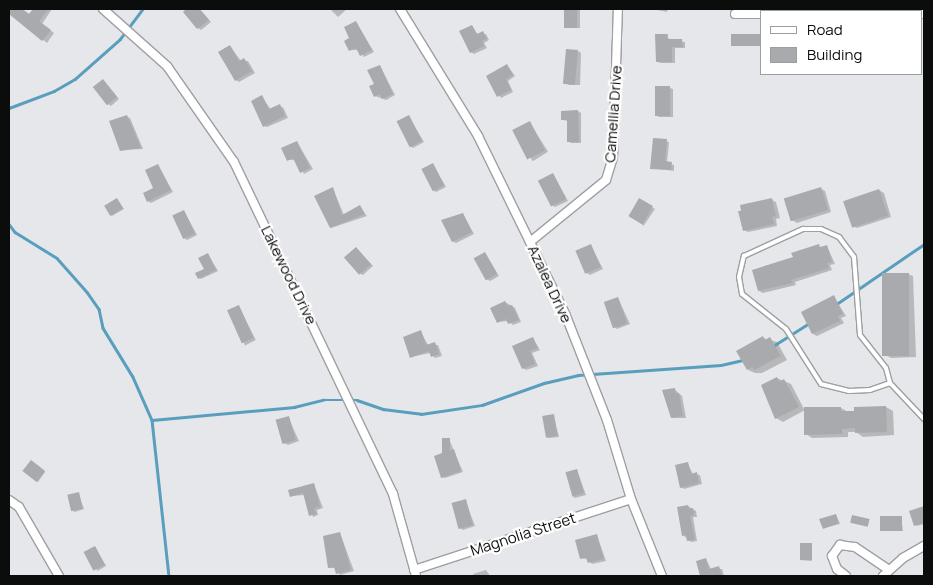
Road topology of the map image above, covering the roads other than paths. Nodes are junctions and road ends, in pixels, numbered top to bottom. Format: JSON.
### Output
{"nodes":[{"id":1,"x":103,"y":9,"type":"edge"},
{"id":2,"x":400,"y":9,"type":"edge"},
{"id":3,"x":618,"y":9,"type":"edge"},
{"id":4,"x":738,"y":12,"type":"edge"},
{"id":5,"x":760,"y":14,"type":"edge"},
{"id":6,"x":530,"y":242,"type":"junction"},
{"id":7,"x":890,"y":383,"type":"junction"},
{"id":8,"x":924,"y":419,"type":"edge"},
{"id":9,"x":631,"y":499,"type":"junction"},
{"id":10,"x":9,"y":500,"type":"edge"},
{"id":11,"x":924,"y":546,"type":"edge"},
{"id":12,"x":888,"y":569,"type":"junction"},
{"id":13,"x":415,"y":573,"type":"edge"},
{"id":14,"x":59,"y":576,"type":"edge"},
{"id":15,"x":662,"y":576,"type":"edge"},
{"id":16,"x":846,"y":576,"type":"edge"},
{"id":17,"x":882,"y":576,"type":"edge"}],
"edges":[{"from":1,"to":13,"type":"street","name":"Lakewood Drive"},
{"from":2,"to":6,"type":"street","name":"Azalea Drive"},
{"from":3,"to":6,"type":"street","name":"Camellia Drive"},
{"from":4,"to":5,"type":"street"},
{"from":6,"to":9,"type":"street","name":"Azalea Drive"},
{"from":7,"to":7,"type":"lane"},
{"from":7,"to":8,"type":"lane"},
{"from":9,"to":13,"type":"street","name":"Magnolia Street"},
{"from":9,"to":15,"type":"street","name":"Azalea Drive"},
{"from":10,"to":14,"type":"street"},
{"from":11,"to":12,"type":"street"},
{"from":12,"to":16,"type":"street"},
{"from":12,"to":17,"type":"street"}]}
